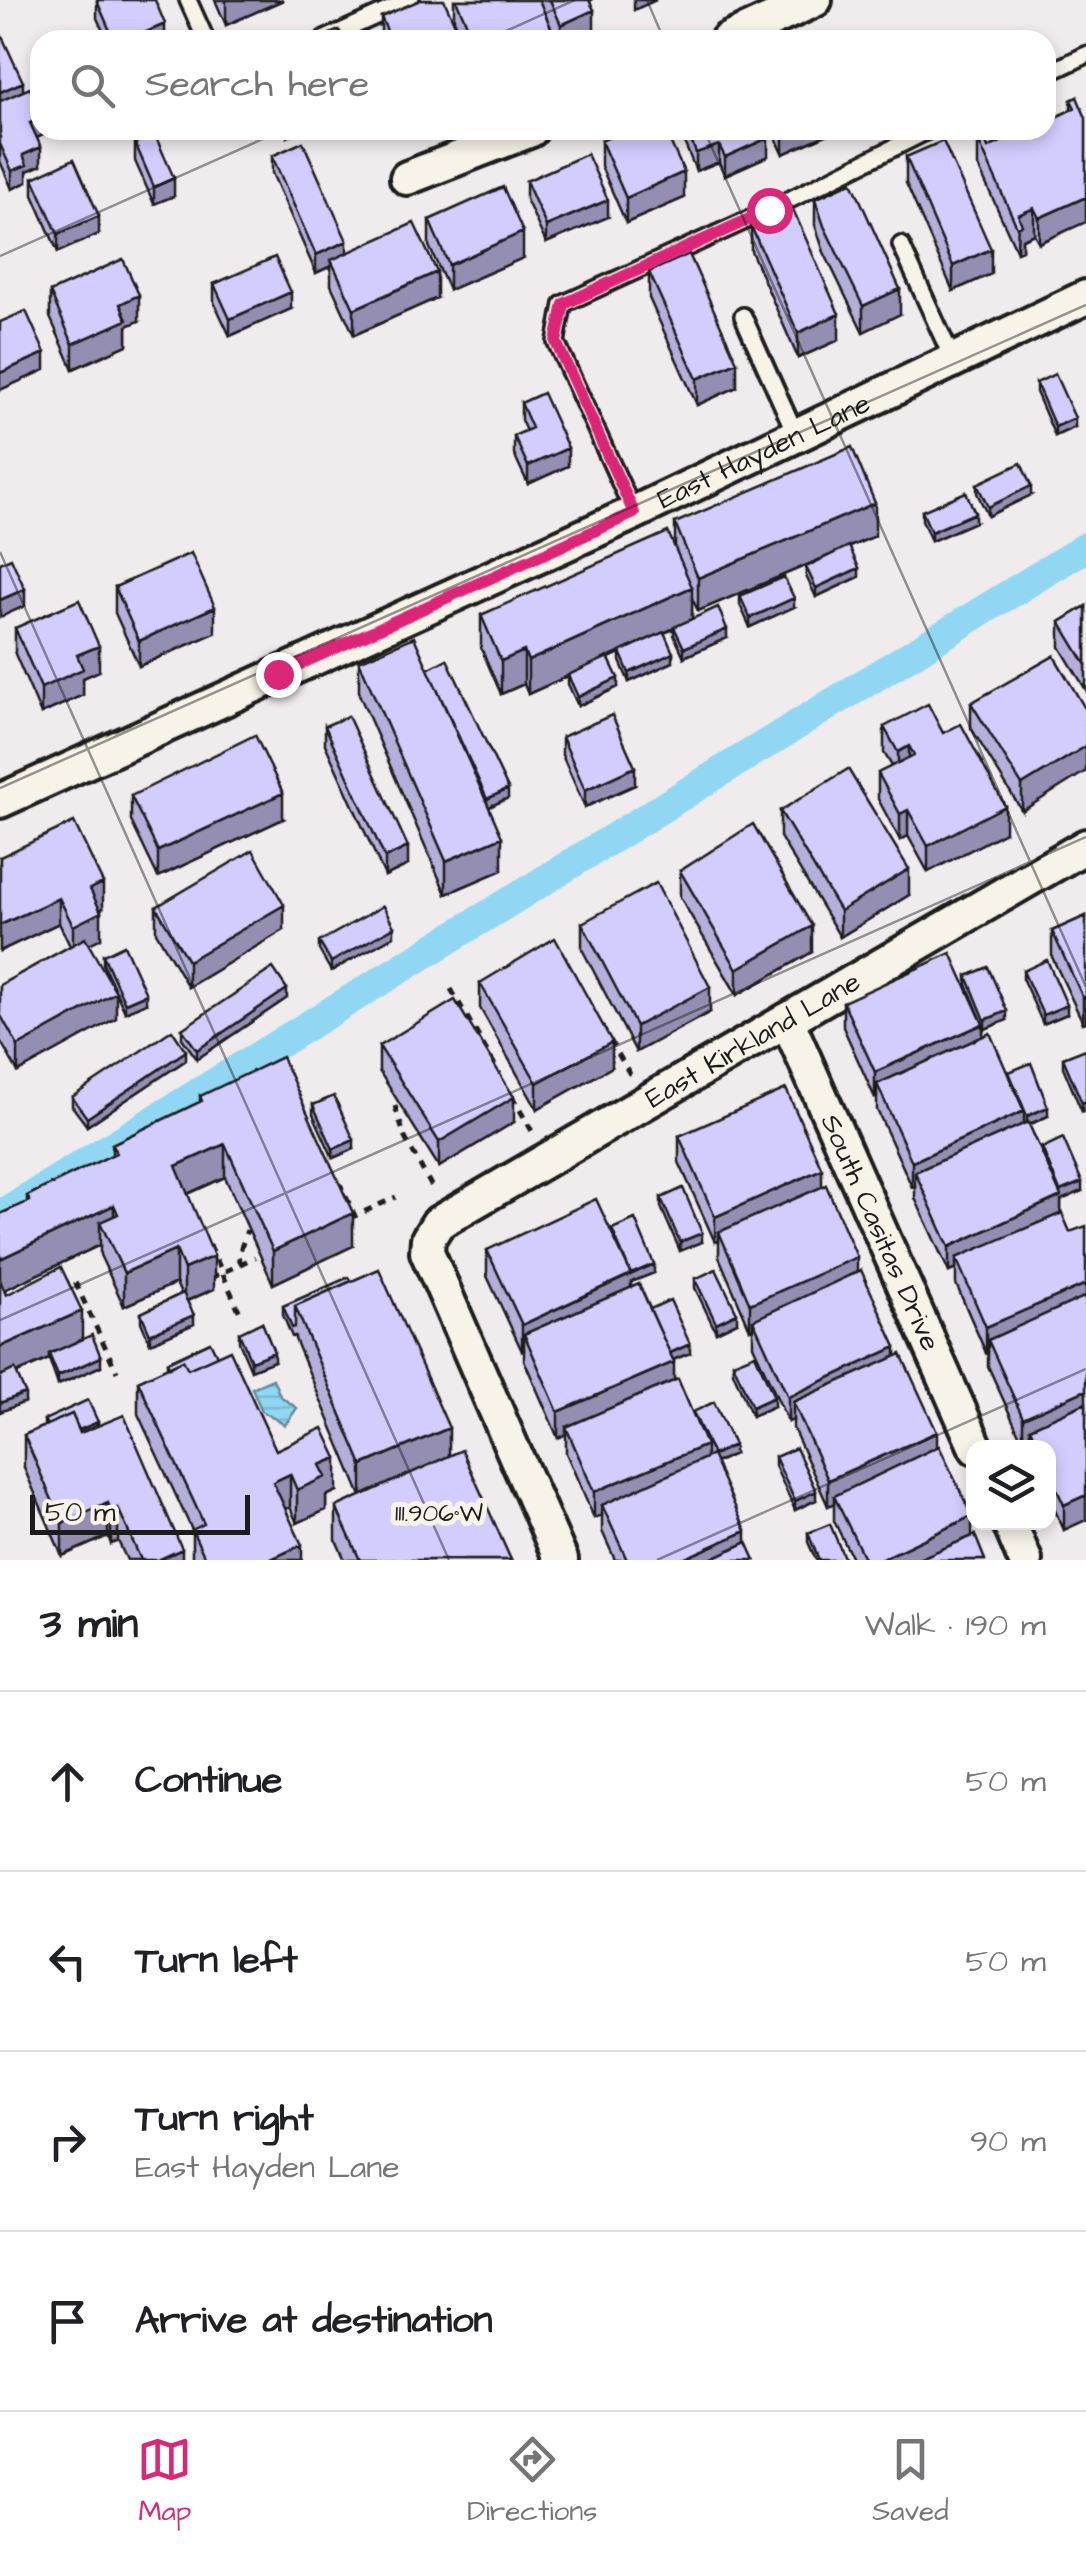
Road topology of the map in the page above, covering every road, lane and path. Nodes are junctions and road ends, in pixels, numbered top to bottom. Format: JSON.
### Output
{"nodes":[{"id":1,"x":188,"y":0,"type":"edge"},
{"id":2,"x":411,"y":0,"type":"edge"},
{"id":3,"x":814,"y":0,"type":"edge"},
{"id":4,"x":202,"y":30,"type":"edge"},
{"id":5,"x":345,"y":30,"type":"edge"},
{"id":6,"x":749,"y":30,"type":"edge"},
{"id":7,"x":1086,"y":55,"type":"edge"},
{"id":8,"x":1056,"y":69,"type":"edge"},
{"id":9,"x":505,"y":140,"type":"edge"},
{"id":10,"x":909,"y":140,"type":"edge"},
{"id":11,"x":407,"y":178,"type":"dead end"},
{"id":12,"x":902,"y":245,"type":"dead end"},
{"id":13,"x":1086,"y":296,"type":"edge"},
{"id":14,"x":743,"y":316,"type":"dead end"},
{"id":15,"x":953,"y":360,"type":"junction"},
{"id":16,"x":796,"y":435,"type":"junction"},
{"id":17,"x":634,"y":513,"type":"junction"},
{"id":18,"x":0,"y":801,"type":"edge"},
{"id":19,"x":1086,"y":846,"type":"edge"},
{"id":20,"x":451,"y":988,"type":"dead end"},
{"id":21,"x":787,"y":1020,"type":"junction"},
{"id":22,"x":604,"y":1029,"type":"edge"},
{"id":23,"x":632,"y":1076,"type":"dead end"},
{"id":24,"x":395,"y":1106,"type":"dead end"},
{"id":25,"x":533,"y":1133,"type":"dead end"},
{"id":26,"x":330,"y":1192,"type":"edge"},
{"id":27,"x":434,"y":1192,"type":"dead end"},
{"id":28,"x":396,"y":1197,"type":"dead end"},
{"id":29,"x":247,"y":1230,"type":"edge"},
{"id":30,"x":208,"y":1242,"type":"edge"},
{"id":31,"x":255,"y":1257,"type":"dead end"},
{"id":32,"x":242,"y":1264,"type":"junction"},
{"id":33,"x":222,"y":1274,"type":"junction"},
{"id":34,"x":211,"y":1278,"type":"edge"},
{"id":35,"x":59,"y":1286,"type":"edge"},
{"id":36,"x":241,"y":1315,"type":"dead end"},
{"id":37,"x":117,"y":1372,"type":"dead end"},
{"id":38,"x":972,"y":1440,"type":"edge"},
{"id":39,"x":1012,"y":1530,"type":"edge"},
{"id":40,"x":562,"y":1560,"type":"edge"},
{"id":41,"x":1025,"y":1560,"type":"edge"}],
"edges":[{"from":1,"to":4,"type":"lane"},
{"from":2,"to":5,"type":"lane"},
{"from":3,"to":6,"type":"street"},
{"from":7,"to":8,"type":"lane"},
{"from":9,"to":11,"type":"street"},
{"from":10,"to":17,"type":"lane"},
{"from":12,"to":15,"type":"lane"},
{"from":13,"to":15,"type":"street","name":"East Hayden Lane"},
{"from":14,"to":16,"type":"lane"},
{"from":15,"to":16,"type":"street","name":"East Hayden Lane"},
{"from":16,"to":17,"type":"street","name":"East Hayden Lane"},
{"from":17,"to":18,"type":"street","name":"East Hayden Lane"},
{"from":19,"to":21,"type":"street","name":"East Kirkland Lane"},
{"from":20,"to":25,"type":"path"},
{"from":21,"to":38,"type":"street","name":"South Casitas Drive"},
{"from":21,"to":40,"type":"street","name":"East Kirkland Lane"},
{"from":22,"to":23,"type":"path"},
{"from":24,"to":27,"type":"path"},
{"from":26,"to":28,"type":"path"},
{"from":29,"to":32,"type":"path"},
{"from":30,"to":33,"type":"path"},
{"from":31,"to":32,"type":"path"},
{"from":32,"to":33,"type":"path"},
{"from":33,"to":34,"type":"path"},
{"from":33,"to":36,"type":"path"},
{"from":35,"to":37,"type":"path"},
{"from":39,"to":41,"type":"street"}]}
